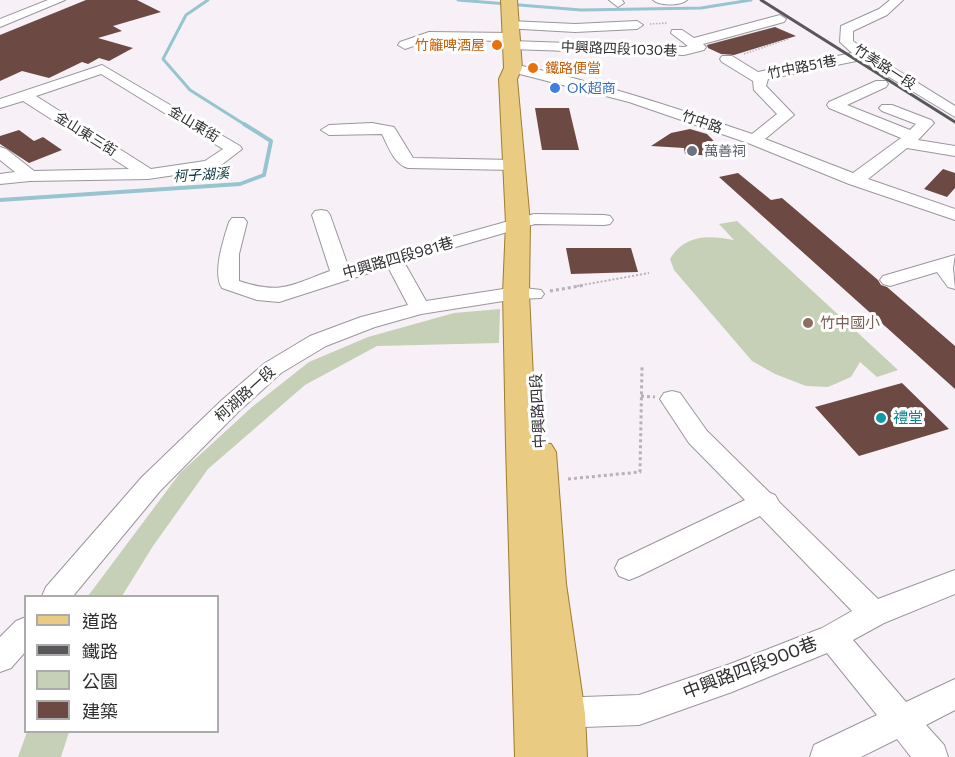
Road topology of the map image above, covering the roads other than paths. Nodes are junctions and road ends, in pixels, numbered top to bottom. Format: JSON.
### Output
{"nodes":[{"id":1,"x":59,"y":0,"type":"edge"},
{"id":2,"x":659,"y":0,"type":"edge"},
{"id":3,"x":680,"y":0,"type":"edge"},
{"id":4,"x":897,"y":0,"type":"edge"},
{"id":5,"x":780,"y":19,"type":"dead end"},
{"id":6,"x":0,"y":23,"type":"edge"},
{"id":7,"x":510,"y":23,"type":"edge"},
{"id":8,"x":637,"y":25,"type":"dead end"},
{"id":9,"x":677,"y":33,"type":"dead end"},
{"id":10,"x":405,"y":45,"type":"dead end"},
{"id":11,"x":697,"y":45,"type":"junction"},
{"id":12,"x":714,"y":53,"type":"dead end"},
{"id":13,"x":863,"y":55,"type":"junction"},
{"id":14,"x":728,"y":59,"type":"road end"},
{"id":15,"x":513,"y":68,"type":"junction"},
{"id":16,"x":759,"y":79,"type":"junction"},
{"id":17,"x":881,"y":84,"type":"dead end"},
{"id":18,"x":24,"y":95,"type":"junction"},
{"id":19,"x":0,"y":104,"type":"edge"},
{"id":20,"x":887,"y":108,"type":"dead end"},
{"id":21,"x":955,"y":111,"type":"edge"},
{"id":22,"x":330,"y":130,"type":"dead end"},
{"id":23,"x":754,"y":140,"type":"junction"},
{"id":24,"x":908,"y":140,"type":"junction"},
{"id":25,"x":955,"y":151,"type":"edge"},
{"id":26,"x":0,"y":152,"type":"edge"},
{"id":27,"x":520,"y":159,"type":"junction"},
{"id":28,"x":148,"y":174,"type":"junction"},
{"id":29,"x":30,"y":176,"type":"junction"},
{"id":30,"x":0,"y":179,"type":"edge"},
{"id":31,"x":855,"y":180,"type":"junction"},
{"id":32,"x":951,"y":208,"type":"edge"},
{"id":33,"x":321,"y":215,"type":"dead end"},
{"id":34,"x":604,"y":220,"type":"dead end"},
{"id":35,"x":526,"y":221,"type":"junction"},
{"id":36,"x":238,"y":222,"type":"dead end"},
{"id":37,"x":393,"y":259,"type":"junction"},
{"id":38,"x":948,"y":263,"type":"edge"},
{"id":39,"x":341,"y":274,"type":"junction"},
{"id":40,"x":890,"y":280,"type":"dead end"},
{"id":41,"x":955,"y":284,"type":"edge"},
{"id":42,"x":525,"y":294,"type":"junction"},
{"id":43,"x":420,"y":308,"type":"junction"},
{"id":44,"x":672,"y":399,"type":"dead end"},
{"id":45,"x":766,"y":502,"type":"junction"},
{"id":46,"x":629,"y":568,"type":"dead end"},
{"id":47,"x":955,"y":582,"type":"edge"},
{"id":48,"x":537,"y":583,"type":"junction"},
{"id":49,"x":58,"y":595,"type":"edge"},
{"id":50,"x":874,"y":614,"type":"junction"},
{"id":51,"x":24,"y":632,"type":"edge"},
{"id":52,"x":832,"y":637,"type":"junction"},
{"id":53,"x":1,"y":656,"type":"edge"},
{"id":54,"x":955,"y":694,"type":"edge"},
{"id":55,"x":550,"y":713,"type":"junction"},
{"id":56,"x":902,"y":720,"type":"junction"},
{"id":57,"x":536,"y":757,"type":"edge"},
{"id":58,"x":566,"y":757,"type":"edge"},
{"id":59,"x":826,"y":757,"type":"edge"},
{"id":60,"x":932,"y":757,"type":"edge"}],
"edges":[{"from":1,"to":6,"type":"street"},
{"from":2,"to":3,"type":"street"},
{"from":4,"to":13,"type":"street","name":"竹美路一段"},
{"from":5,"to":11,"type":"street"},
{"from":7,"to":8,"type":"street"},
{"from":7,"to":10,"type":"street"},
{"from":7,"to":11,"type":"street","name":"中興路四段1030巷"},
{"from":7,"to":15,"type":"main road","name":"中興路四段"},
{"from":9,"to":11,"type":"street","name":"中興路四段1030巷"},
{"from":11,"to":12,"type":"street"},
{"from":13,"to":16,"type":"street","name":"竹中路51巷"},
{"from":13,"to":21,"type":"street","name":"竹美路一段"},
{"from":14,"to":16,"type":"street"},
{"from":15,"to":23,"type":"street","name":"竹中路"},
{"from":15,"to":27,"type":"main road","name":"中興路四段"},
{"from":16,"to":23,"type":"street","name":"竹中路51巷"},
{"from":17,"to":24,"type":"street"},
{"from":18,"to":19,"type":"street","name":"金山東街"},
{"from":18,"to":28,"type":"street","name":"金山東三街"},
{"from":18,"to":28,"type":"street","name":"金山東街"},
{"from":20,"to":24,"type":"street"},
{"from":22,"to":27,"type":"street"},
{"from":23,"to":31,"type":"street","name":"竹中路"},
{"from":24,"to":25,"type":"street"},
{"from":24,"to":31,"type":"street"},
{"from":26,"to":29,"type":"street"},
{"from":27,"to":35,"type":"main road","name":"中興路四段"},
{"from":28,"to":29,"type":"street","name":"金山東街"},
{"from":29,"to":30,"type":"street","name":"金山東街"},
{"from":31,"to":32,"type":"street","name":"竹中路"},
{"from":33,"to":39,"type":"street"},
{"from":34,"to":35,"type":"street","name":"中興路四段981巷"},
{"from":35,"to":37,"type":"street","name":"中興路四段981巷"},
{"from":35,"to":42,"type":"main road","name":"中興路四段"},
{"from":36,"to":39,"type":"street","name":"中興路四段981巷"},
{"from":37,"to":39,"type":"street","name":"中興路四段981巷"},
{"from":37,"to":43,"type":"street"},
{"from":38,"to":40,"type":"street"},
{"from":38,"to":41,"type":"street"},
{"from":42,"to":43,"type":"street","name":"柯湖路一段"},
{"from":42,"to":48,"type":"main road","name":"中興路四段"},
{"from":42,"to":48,"type":"main road","name":"中興路四段"},
{"from":43,"to":49,"type":"street","name":"柯湖路一段"},
{"from":44,"to":45,"type":"street"},
{"from":45,"to":46,"type":"street"},
{"from":45,"to":50,"type":"street"},
{"from":47,"to":50,"type":"street","name":"中興路四段900巷"},
{"from":48,"to":55,"type":"main road","name":"中興路四段"},
{"from":50,"to":52,"type":"street","name":"中興路四段900巷"},
{"from":51,"to":53,"type":"street"},
{"from":52,"to":55,"type":"street","name":"中興路四段900巷"},
{"from":52,"to":56,"type":"street"},
{"from":54,"to":56,"type":"street"},
{"from":55,"to":57,"type":"main road","name":"中興路四段"},
{"from":55,"to":58,"type":"main road","name":"中興路四段"},
{"from":56,"to":59,"type":"street"},
{"from":56,"to":60,"type":"street"}]}
